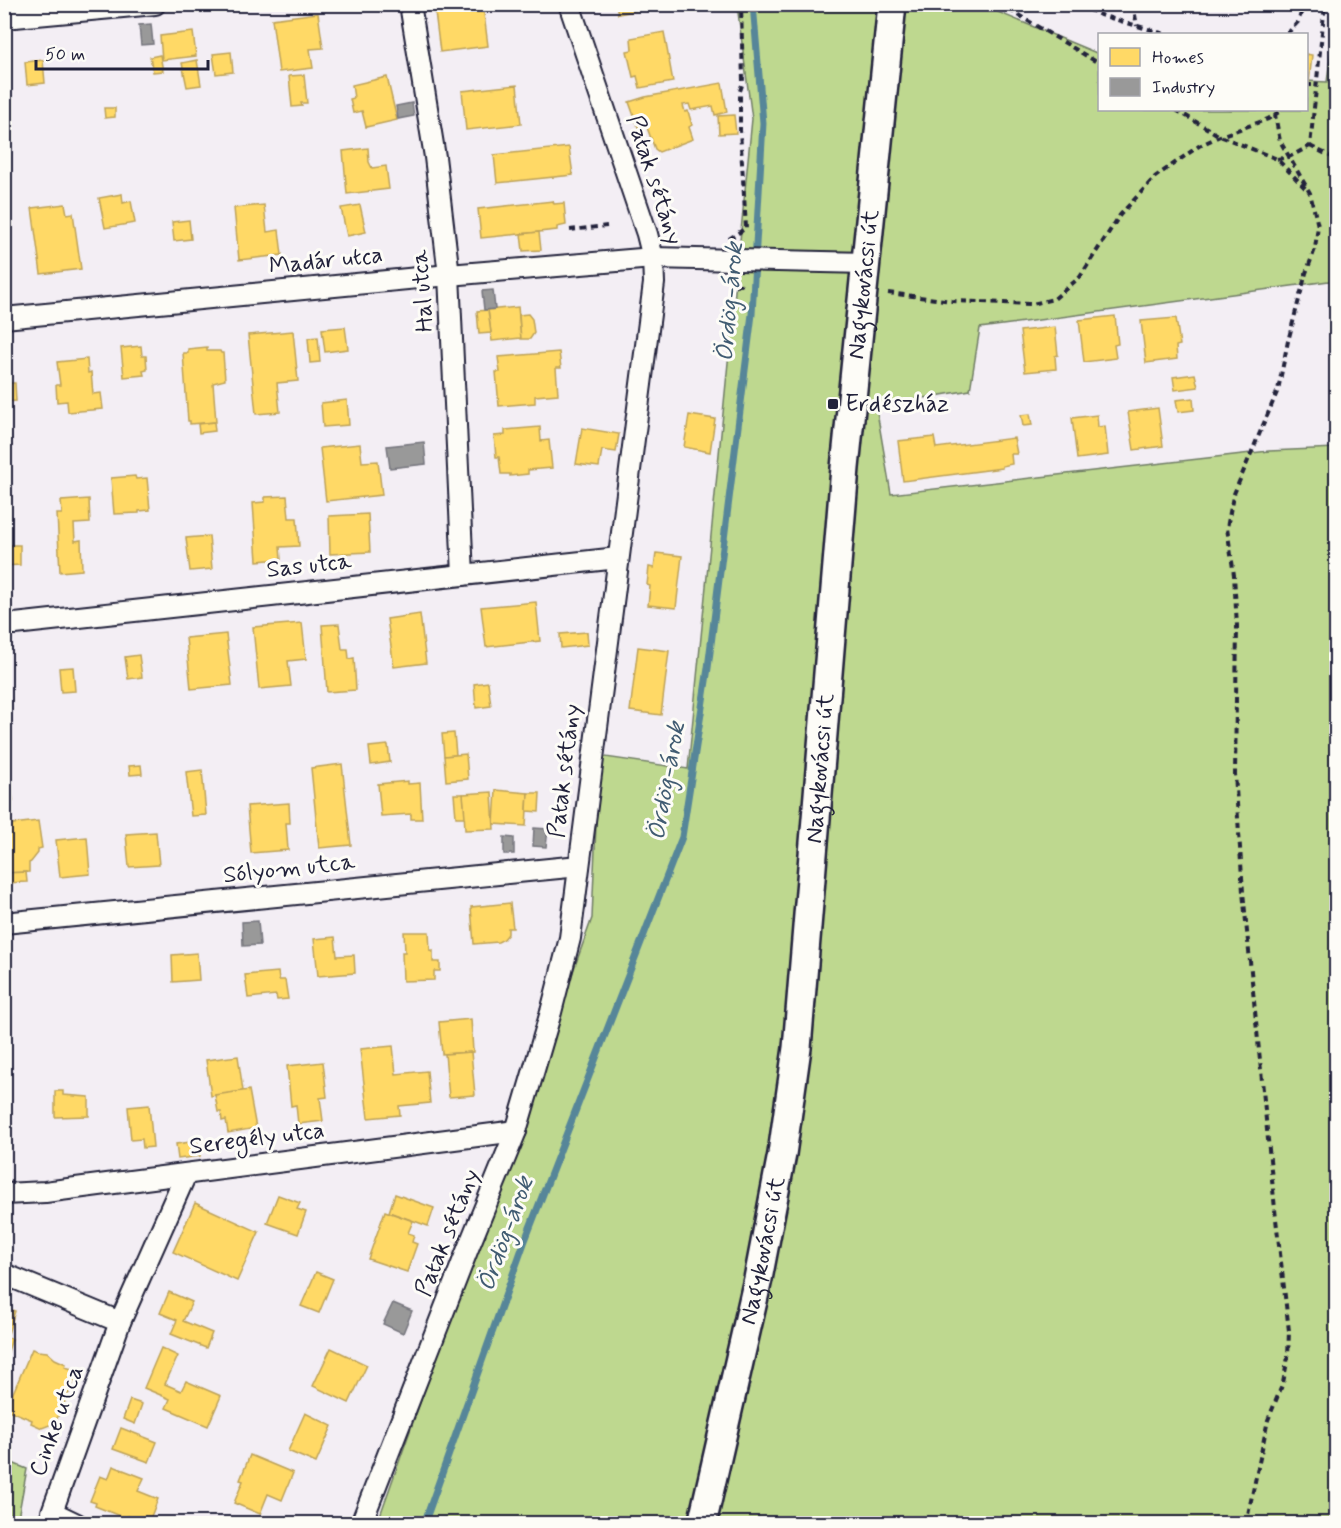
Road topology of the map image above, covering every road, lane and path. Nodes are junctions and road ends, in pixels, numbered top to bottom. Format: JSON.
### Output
{"nodes":[{"id":1,"x":155,"y":4,"type":"edge"},
{"id":2,"x":410,"y":4,"type":"edge"},
{"id":3,"x":569,"y":4,"type":"edge"},
{"id":4,"x":741,"y":4,"type":"edge"},
{"id":5,"x":892,"y":4,"type":"edge"},
{"id":6,"x":1000,"y":4,"type":"edge"},
{"id":7,"x":1079,"y":4,"type":"edge"},
{"id":8,"x":1113,"y":4,"type":"edge"},
{"id":9,"x":1126,"y":4,"type":"edge"},
{"id":10,"x":1133,"y":4,"type":"edge"},
{"id":11,"x":1304,"y":4,"type":"edge"},
{"id":12,"x":1325,"y":4,"type":"edge"},
{"id":13,"x":4,"y":18,"type":"edge"},
{"id":14,"x":1138,"y":27,"type":"junction"},
{"id":15,"x":1161,"y":33,"type":"edge"},
{"id":16,"x":1288,"y":33,"type":"edge"},
{"id":17,"x":1098,"y":63,"type":"edge"},
{"id":18,"x":1308,"y":85,"type":"edge"},
{"id":19,"x":1316,"y":85,"type":"junction"},
{"id":20,"x":1178,"y":111,"type":"edge"},
{"id":21,"x":1281,"y":111,"type":"edge"},
{"id":22,"x":1275,"y":115,"type":"junction"},
{"id":23,"x":1220,"y":136,"type":"junction"},
{"id":24,"x":1310,"y":146,"type":"junction"},
{"id":25,"x":1289,"y":158,"type":"junction"},
{"id":26,"x":1277,"y":159,"type":"junction"},
{"id":27,"x":1336,"y":159,"type":"edge"},
{"id":28,"x":1310,"y":193,"type":"junction"},
{"id":29,"x":607,"y":226,"type":"dead end"},
{"id":30,"x":570,"y":230,"type":"dead end"},
{"id":31,"x":653,"y":258,"type":"junction"},
{"id":32,"x":732,"y":260,"type":"junction"},
{"id":33,"x":867,"y":263,"type":"junction"},
{"id":34,"x":449,"y":275,"type":"junction"},
{"id":35,"x":863,"y":290,"type":"junction"},
{"id":36,"x":4,"y":318,"type":"edge"},
{"id":37,"x":618,"y":558,"type":"junction"},
{"id":38,"x":463,"y":576,"type":"junction"},
{"id":39,"x":4,"y":623,"type":"edge"},
{"id":40,"x":579,"y":866,"type":"junction"},
{"id":41,"x":4,"y":923,"type":"edge"},
{"id":42,"x":516,"y":1131,"type":"junction"},
{"id":43,"x":186,"y":1174,"type":"junction"},
{"id":44,"x":4,"y":1194,"type":"edge"},
{"id":45,"x":4,"y":1274,"type":"edge"},
{"id":46,"x":120,"y":1322,"type":"junction"},
{"id":47,"x":76,"y":1524,"type":"edge"},
{"id":48,"x":361,"y":1524,"type":"edge"},
{"id":49,"x":702,"y":1524,"type":"edge"},
{"id":50,"x":1246,"y":1524,"type":"edge"}],
"edges":[{"from":1,"to":13,"type":"street"},
{"from":2,"to":34,"type":"street","name":"Hal utca"},
{"from":3,"to":31,"type":"street","name":"Patak sétány"},
{"from":4,"to":32,"type":"path"},
{"from":5,"to":33,"type":"street","name":"Nagykovácsi út"},
{"from":6,"to":17,"type":"path"},
{"from":7,"to":14,"type":"path"},
{"from":8,"to":9,"type":"path"},
{"from":10,"to":14,"type":"path"},
{"from":11,"to":16,"type":"path"},
{"from":12,"to":19,"type":"path"},
{"from":14,"to":15,"type":"path"},
{"from":18,"to":19,"type":"path"},
{"from":19,"to":24,"type":"path"},
{"from":20,"to":23,"type":"path"},
{"from":21,"to":22,"type":"path"},
{"from":22,"to":23,"type":"path"},
{"from":22,"to":25,"type":"path"},
{"from":23,"to":26,"type":"path"},
{"from":23,"to":35,"type":"path"},
{"from":24,"to":25,"type":"path"},
{"from":24,"to":27,"type":"path"},
{"from":25,"to":26,"type":"path"},
{"from":25,"to":28,"type":"path"},
{"from":26,"to":28,"type":"path"},
{"from":28,"to":50,"type":"path"},
{"from":29,"to":30,"type":"path"},
{"from":31,"to":32,"type":"street","name":"Madár utca"},
{"from":31,"to":34,"type":"street","name":"Madár utca"},
{"from":31,"to":37,"type":"street","name":"Patak sétány"},
{"from":32,"to":33,"type":"street","name":"Madár utca"},
{"from":33,"to":35,"type":"street","name":"Nagykovácsi út"},
{"from":34,"to":36,"type":"street","name":"Madár utca"},
{"from":34,"to":38,"type":"street","name":"Hal utca"},
{"from":35,"to":49,"type":"street","name":"Nagykovácsi út"},
{"from":37,"to":38,"type":"street","name":"Sas utca"},
{"from":37,"to":40,"type":"street","name":"Patak sétány"},
{"from":38,"to":39,"type":"street","name":"Sas utca"},
{"from":40,"to":41,"type":"street","name":"Sólyom utca"},
{"from":40,"to":42,"type":"street","name":"Patak sétány"},
{"from":42,"to":43,"type":"street","name":"Seregély utca"},
{"from":42,"to":48,"type":"street","name":"Patak sétány"},
{"from":43,"to":44,"type":"street","name":"Seregély utca"},
{"from":43,"to":46,"type":"street","name":"Cinke utca"},
{"from":45,"to":46,"type":"street"},
{"from":46,"to":47,"type":"street","name":"Cinke utca"}]}
